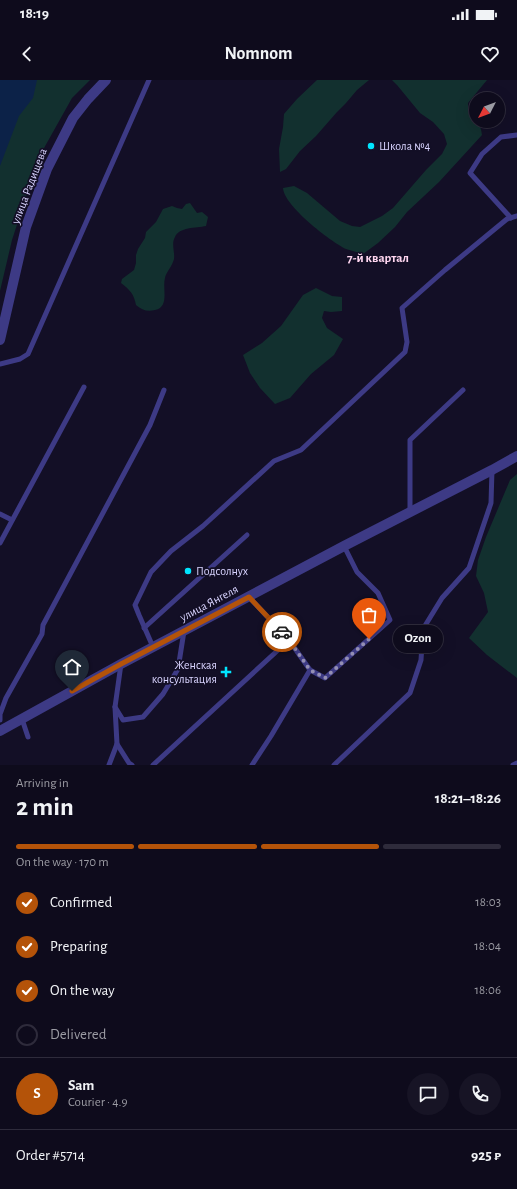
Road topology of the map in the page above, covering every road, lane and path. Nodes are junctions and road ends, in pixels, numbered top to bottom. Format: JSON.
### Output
{"nodes":[{"id":1,"x":106,"y":80,"type":"edge"},
{"id":2,"x":149,"y":80,"type":"edge"},
{"id":3,"x":517,"y":135,"type":"edge"},
{"id":4,"x":514,"y":217,"type":"edge"},
{"id":5,"x":0,"y":340,"type":"edge"},
{"id":6,"x":0,"y":364,"type":"edge"},
{"id":7,"x":84,"y":387,"type":"dead end"},
{"id":8,"x":164,"y":390,"type":"dead end"},
{"id":9,"x":463,"y":390,"type":"dead end"},
{"id":10,"x":517,"y":456,"type":"edge"},
{"id":11,"x":492,"y":470,"type":"junction"},
{"id":12,"x":410,"y":513,"type":"junction"},
{"id":13,"x":0,"y":514,"type":"edge"},
{"id":14,"x":12,"y":520,"type":"junction"},
{"id":15,"x":247,"y":535,"type":"dead end"},
{"id":16,"x":0,"y":543,"type":"edge"},
{"id":17,"x":344,"y":546,"type":"junction"},
{"id":18,"x":249,"y":597,"type":"junction"},
{"id":19,"x":144,"y":628,"type":"junction"},
{"id":20,"x":184,"y":631,"type":"junction"},
{"id":21,"x":289,"y":640,"type":"junction"},
{"id":22,"x":153,"y":647,"type":"junction"},
{"id":23,"x":121,"y":664,"type":"junction"},
{"id":24,"x":310,"y":670,"type":"junction"},
{"id":25,"x":115,"y":707,"type":"junction"},
{"id":26,"x":22,"y":719,"type":"junction"},
{"id":27,"x":0,"y":720,"type":"edge"},
{"id":28,"x":0,"y":731,"type":"edge"},
{"id":29,"x":28,"y":736,"type":"dead end"},
{"id":30,"x":117,"y":744,"type":"junction"},
{"id":31,"x":517,"y":763,"type":"edge"},
{"id":32,"x":109,"y":765,"type":"edge"},
{"id":33,"x":132,"y":765,"type":"edge"},
{"id":34,"x":153,"y":765,"type":"edge"},
{"id":35,"x":252,"y":765,"type":"edge"},
{"id":36,"x":334,"y":765,"type":"edge"},
{"id":37,"x":513,"y":765,"type":"edge"}],
"edges":[{"from":1,"to":5,"type":"street","name":"улица Радищева"},
{"from":2,"to":6,"type":"lane"},
{"from":3,"to":4,"type":"lane"},
{"from":4,"to":19,"type":"lane"},
{"from":7,"to":14,"type":"lane"},
{"from":8,"to":27,"type":"lane"},
{"from":9,"to":12,"type":"lane"},
{"from":10,"to":11,"type":"street","name":"улица Янгеля"},
{"from":11,"to":12,"type":"street","name":"улица Янгеля"},
{"from":11,"to":36,"type":"lane"},
{"from":12,"to":17,"type":"street","name":"улица Янгеля"},
{"from":13,"to":14,"type":"lane"},
{"from":14,"to":16,"type":"lane"},
{"from":15,"to":19,"type":"lane"},
{"from":17,"to":18,"type":"street","name":"улица Янгеля"},
{"from":17,"to":24,"type":"lane"},
{"from":18,"to":20,"type":"street","name":"улица Янгеля"},
{"from":18,"to":21,"type":"lane"},
{"from":19,"to":22,"type":"lane"},
{"from":20,"to":22,"type":"street","name":"улица Янгеля"},
{"from":20,"to":25,"type":"lane"},
{"from":21,"to":24,"type":"lane"},
{"from":21,"to":34,"type":"lane"},
{"from":22,"to":23,"type":"street","name":"улица Янгеля"},
{"from":23,"to":25,"type":"lane"},
{"from":23,"to":26,"type":"street","name":"улица Янгеля"},
{"from":24,"to":35,"type":"lane"},
{"from":25,"to":30,"type":"lane"},
{"from":26,"to":28,"type":"street","name":"улица Янгеля"},
{"from":26,"to":29,"type":"lane"},
{"from":30,"to":32,"type":"lane"},
{"from":30,"to":33,"type":"lane"},
{"from":31,"to":37,"type":"lane"}]}
